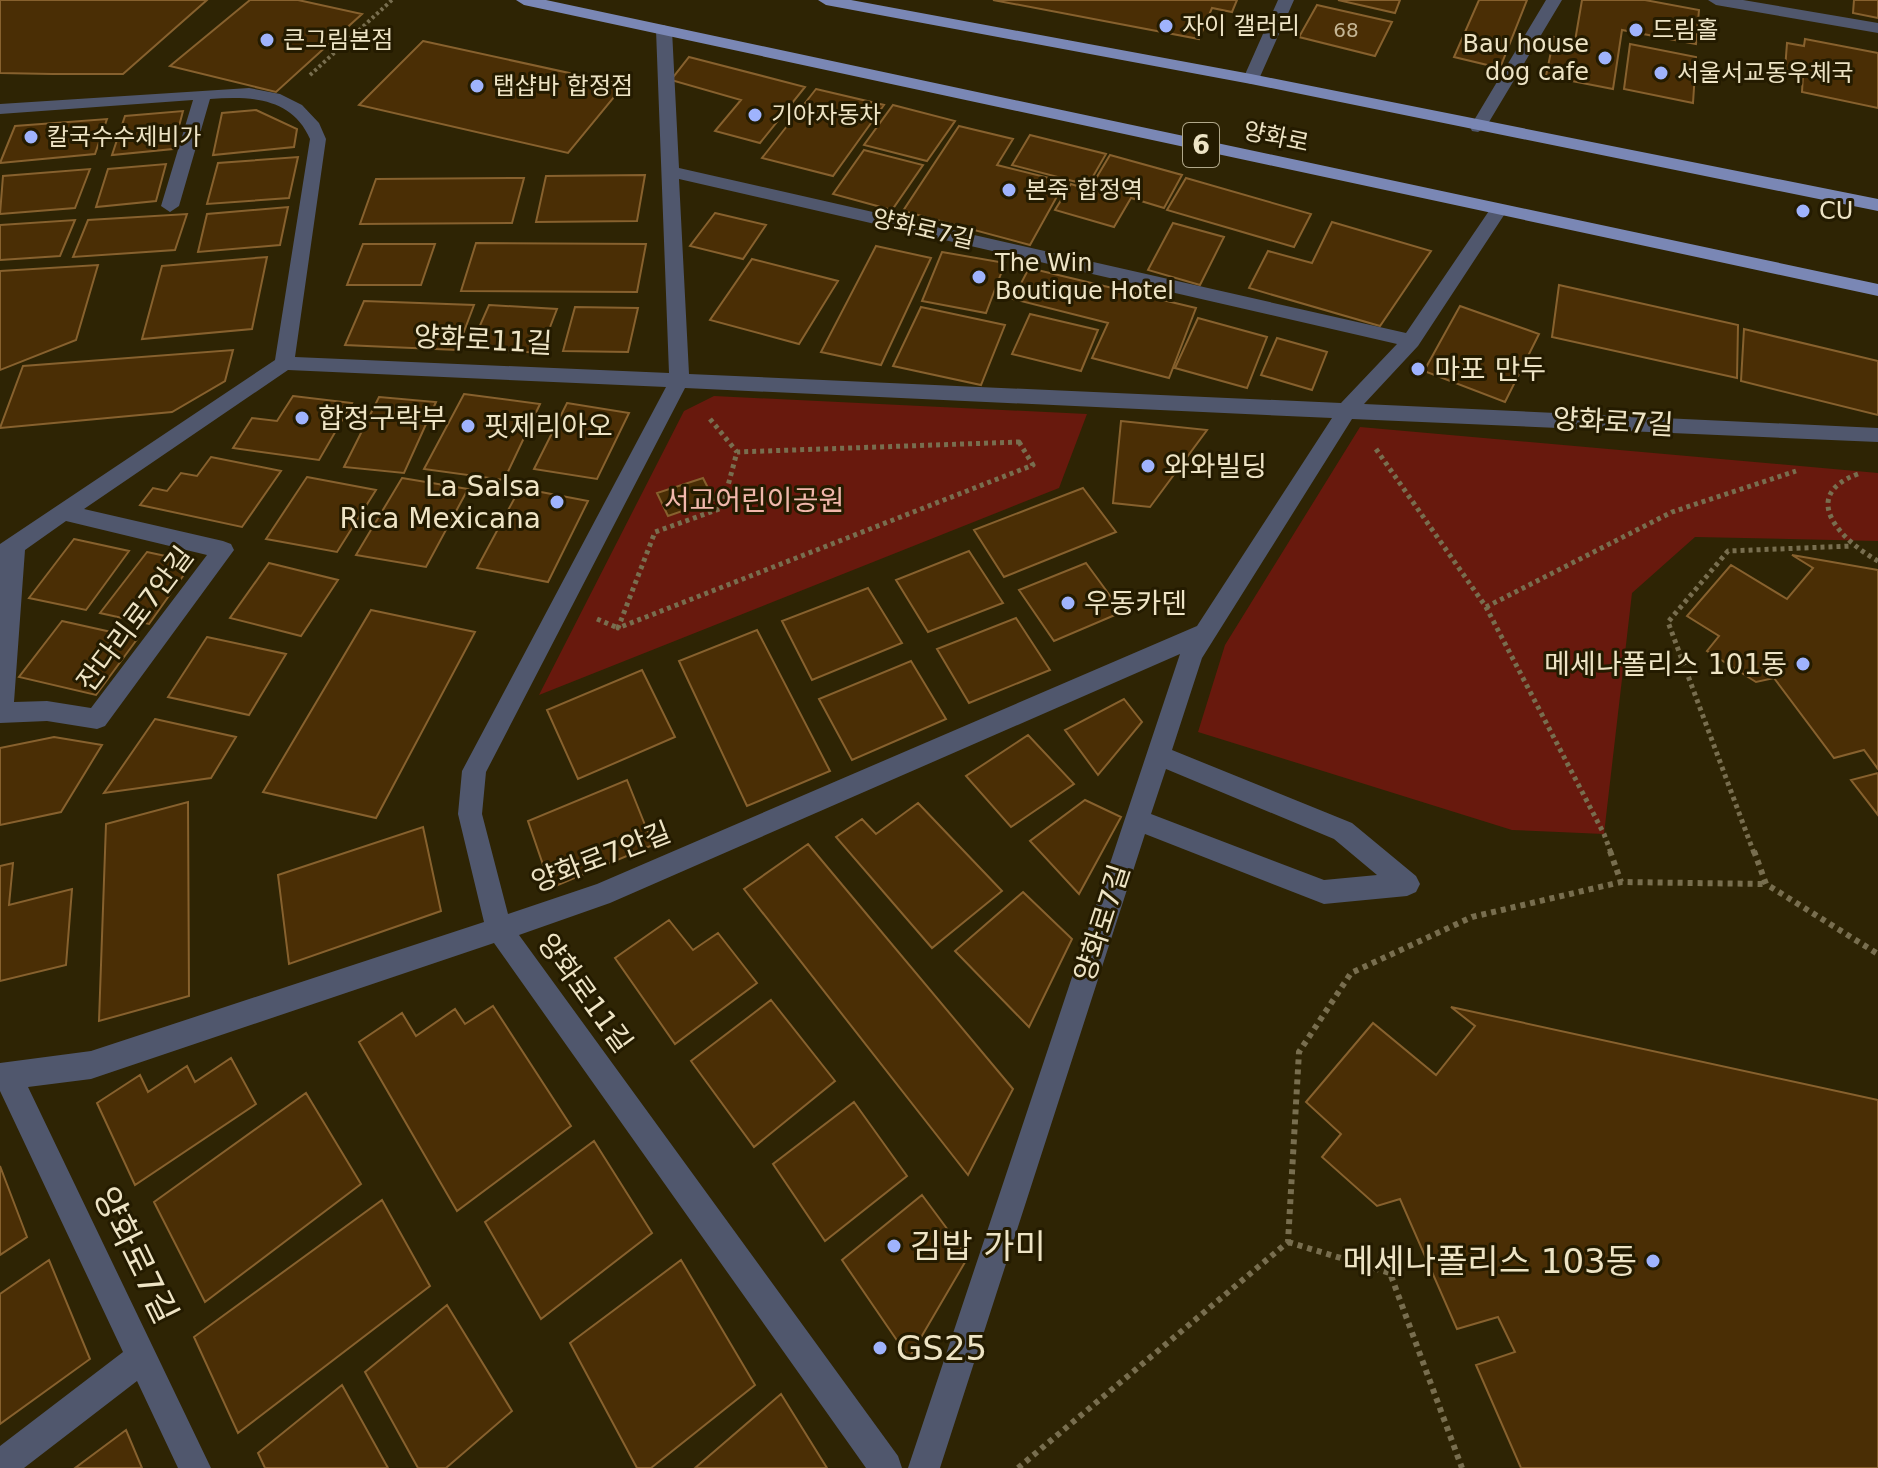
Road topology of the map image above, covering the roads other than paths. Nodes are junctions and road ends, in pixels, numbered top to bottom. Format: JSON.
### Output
{"nodes":[{"id":1,"x":524,"y":0,"type":"edge"},
{"id":2,"x":826,"y":0,"type":"edge"},
{"id":3,"x":1286,"y":0,"type":"edge"},
{"id":4,"x":1554,"y":0,"type":"edge"},
{"id":5,"x":1716,"y":0,"type":"edge"},
{"id":6,"x":875,"y":4,"type":"edge"},
{"id":7,"x":1878,"y":28,"type":"edge"},
{"id":8,"x":664,"y":30,"type":"junction"},
{"id":9,"x":1251,"y":79,"type":"junction"},
{"id":10,"x":203,"y":94,"type":"junction"},
{"id":11,"x":0,"y":109,"type":"edge"},
{"id":12,"x":1478,"y":127,"type":"junction"},
{"id":13,"x":669,"y":171,"type":"junction"},
{"id":14,"x":1878,"y":205,"type":"edge"},
{"id":15,"x":170,"y":206,"type":"dead end"},
{"id":16,"x":1499,"y":209,"type":"junction"},
{"id":17,"x":1878,"y":290,"type":"edge"},
{"id":18,"x":1411,"y":341,"type":"junction"},
{"id":19,"x":284,"y":363,"type":"junction"},
{"id":20,"x":679,"y":381,"type":"junction"},
{"id":21,"x":1345,"y":414,"type":"junction"},
{"id":22,"x":1878,"y":435,"type":"edge"},
{"id":23,"x":65,"y":513,"type":"junction"},
{"id":24,"x":7,"y":551,"type":"edge"},
{"id":25,"x":1205,"y":633,"type":"junction"},
{"id":26,"x":1158,"y":755,"type":"junction"},
{"id":27,"x":1136,"y":819,"type":"junction"},
{"id":28,"x":499,"y":929,"type":"junction"},
{"id":29,"x":4,"y":1076,"type":"edge"},
{"id":30,"x":143,"y":1357,"type":"junction"},
{"id":31,"x":0,"y":1466,"type":"edge"},
{"id":32,"x":195,"y":1468,"type":"edge"},
{"id":33,"x":886,"y":1468,"type":"edge"},
{"id":34,"x":924,"y":1468,"type":"edge"}],
"edges":[{"from":1,"to":8,"type":"main road","name":"양화로","number":"6"},
{"from":2,"to":6,"type":"main road","name":"양화로"},
{"from":3,"to":9,"type":"street","name":"양화로"},
{"from":4,"to":12,"type":"street"},
{"from":5,"to":7,"type":"street"},
{"from":6,"to":9,"type":"main road","name":"양화로"},
{"from":8,"to":13,"type":"street"},
{"from":8,"to":16,"type":"main road","name":"양화로","number":"6"},
{"from":9,"to":12,"type":"main road","name":"양화로"},
{"from":10,"to":11,"type":"street"},
{"from":10,"to":15,"type":"street"},
{"from":10,"to":19,"type":"street"},
{"from":12,"to":14,"type":"main road","name":"양화로"},
{"from":13,"to":18,"type":"street","name":"양화로7길"},
{"from":13,"to":20,"type":"street"},
{"from":16,"to":17,"type":"main road","name":"양화로","number":"6"},
{"from":16,"to":18,"type":"street","name":"양화로7길"},
{"from":18,"to":21,"type":"street","name":"양화로7길"},
{"from":19,"to":20,"type":"street","name":"양화로11길"},
{"from":19,"to":23,"type":"street","name":"잔다리로7안길"},
{"from":20,"to":21,"type":"street","name":"양화로7길"},
{"from":20,"to":28,"type":"street","name":"양화로11길"},
{"from":21,"to":22,"type":"street","name":"양화로7길"},
{"from":21,"to":25,"type":"street","name":"양화로7길"},
{"from":23,"to":24,"type":"street","name":"잔다리로7안길"},
{"from":23,"to":24,"type":"street","name":"잔다리로7안길"},
{"from":25,"to":26,"type":"street","name":"양화로7길"},
{"from":25,"to":28,"type":"street","name":"양화로7안길"},
{"from":26,"to":27,"type":"street","name":"양화로7길"},
{"from":26,"to":27,"type":"street"},
{"from":27,"to":34,"type":"street","name":"양화로7길"},
{"from":28,"to":29,"type":"street","name":"양화로7안길"},
{"from":28,"to":33,"type":"street","name":"양화로11길"},
{"from":29,"to":30,"type":"street","name":"양화로7길"},
{"from":30,"to":31,"type":"street"},
{"from":30,"to":32,"type":"street","name":"양화로7길"}]}
